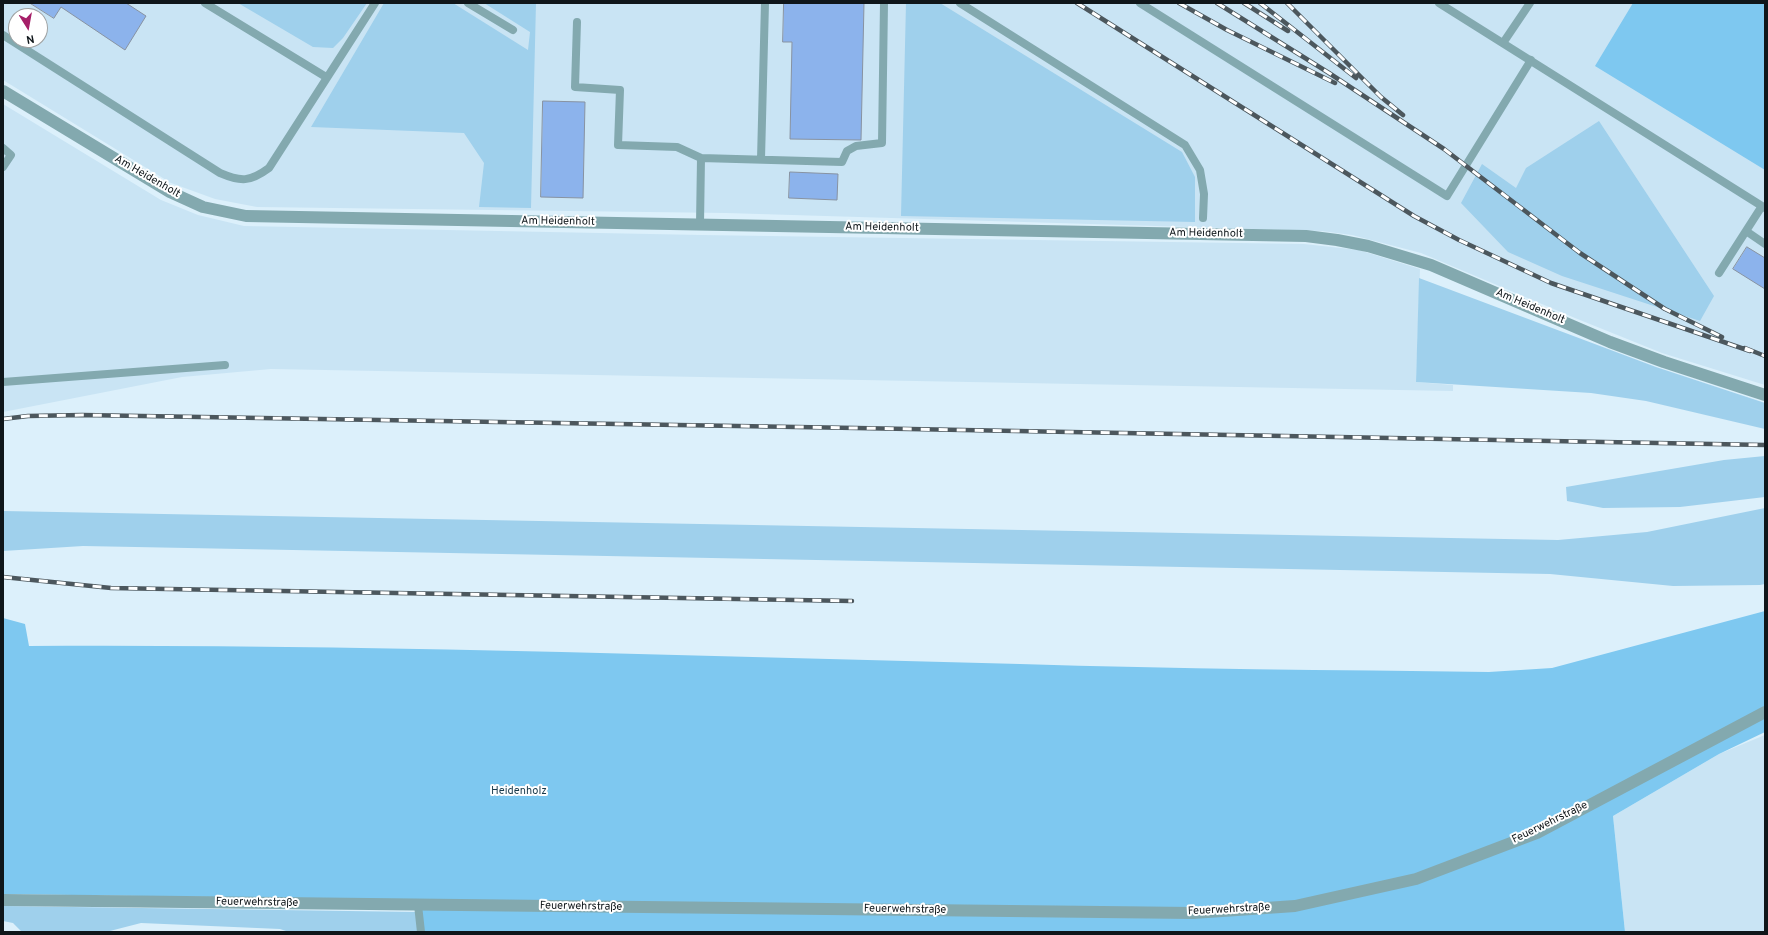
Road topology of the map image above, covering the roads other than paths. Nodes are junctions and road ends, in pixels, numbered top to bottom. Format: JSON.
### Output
{"nodes":[{"id":1,"x":205,"y":3,"type":"edge"},
{"id":2,"x":375,"y":3,"type":"edge"},
{"id":3,"x":468,"y":3,"type":"edge"},
{"id":4,"x":765,"y":3,"type":"edge"},
{"id":5,"x":884,"y":3,"type":"edge"},
{"id":6,"x":960,"y":3,"type":"edge"},
{"id":7,"x":1140,"y":3,"type":"edge"},
{"id":8,"x":1439,"y":3,"type":"edge"},
{"id":9,"x":1530,"y":3,"type":"edge"},
{"id":10,"x":577,"y":22,"type":"dead end"},
{"id":11,"x":513,"y":30,"type":"dead end"},
{"id":12,"x":3,"y":35,"type":"edge"},
{"id":13,"x":1503,"y":43,"type":"junction"},
{"id":14,"x":1531,"y":60,"type":"junction"},
{"id":15,"x":326,"y":77,"type":"junction"},
{"id":16,"x":3,"y":91,"type":"edge"},
{"id":17,"x":3,"y":148,"type":"edge"},
{"id":18,"x":701,"y":158,"type":"junction"},
{"id":19,"x":761,"y":160,"type":"junction"},
{"id":20,"x":3,"y":167,"type":"edge"},
{"id":21,"x":1764,"y":207,"type":"edge"},
{"id":22,"x":1203,"y":218,"type":"dead end"},
{"id":23,"x":700,"y":224,"type":"junction"},
{"id":24,"x":1746,"y":232,"type":"junction"},
{"id":25,"x":1765,"y":244,"type":"edge"},
{"id":26,"x":1719,"y":273,"type":"dead end"},
{"id":27,"x":225,"y":365,"type":"dead end"},
{"id":28,"x":3,"y":382,"type":"edge"},
{"id":29,"x":1765,"y":395,"type":"edge"},
{"id":30,"x":1765,"y":712,"type":"edge"},
{"id":31,"x":3,"y":900,"type":"edge"},
{"id":32,"x":418,"y":905,"type":"junction"},
{"id":33,"x":421,"y":932,"type":"edge"}],
"edges":[{"from":1,"to":15,"type":"lane"},
{"from":2,"to":15,"type":"lane"},
{"from":3,"to":11,"type":"lane"},
{"from":4,"to":19,"type":"lane"},
{"from":5,"to":19,"type":"lane"},
{"from":6,"to":22,"type":"lane"},
{"from":7,"to":14,"type":"lane"},
{"from":8,"to":13,"type":"lane"},
{"from":9,"to":13,"type":"lane"},
{"from":10,"to":18,"type":"lane"},
{"from":12,"to":15,"type":"lane"},
{"from":13,"to":14,"type":"lane"},
{"from":14,"to":21,"type":"lane"},
{"from":16,"to":23,"type":"street","name":"Am Heidenholt"},
{"from":17,"to":20,"type":"lane"},
{"from":18,"to":19,"type":"lane"},
{"from":18,"to":23,"type":"lane"},
{"from":21,"to":24,"type":"lane"},
{"from":23,"to":29,"type":"street","name":"Am Heidenholt"},
{"from":24,"to":25,"type":"lane"},
{"from":24,"to":26,"type":"lane"},
{"from":27,"to":28,"type":"lane"},
{"from":30,"to":32,"type":"street","name":"Feuerwehrstraße"},
{"from":31,"to":32,"type":"street","name":"Feuerwehrstraße"},
{"from":32,"to":33,"type":"lane"}]}
